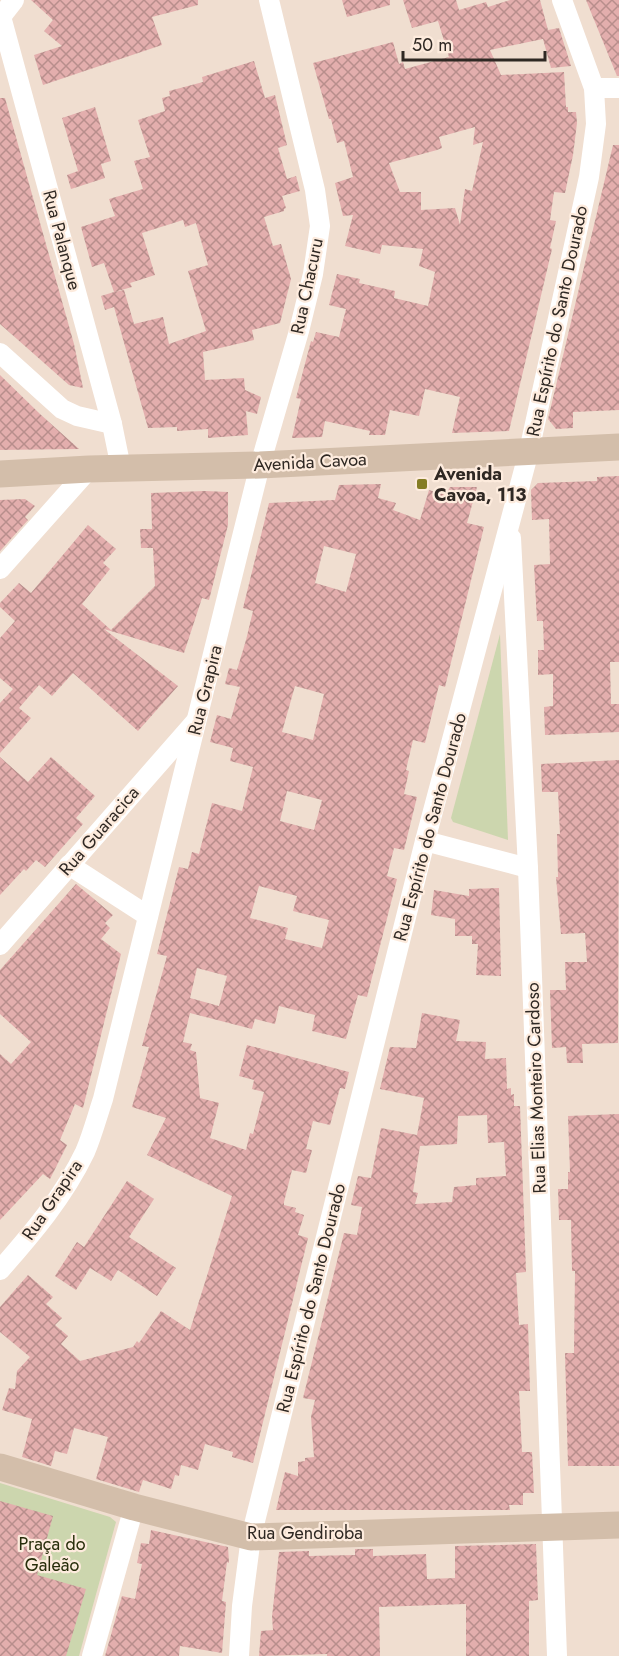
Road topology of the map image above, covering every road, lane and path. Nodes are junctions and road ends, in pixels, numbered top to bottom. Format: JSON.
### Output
{"nodes":[{"id":1,"x":14,"y":0,"type":"edge"},
{"id":2,"x":269,"y":0,"type":"edge"},
{"id":3,"x":562,"y":0,"type":"edge"},
{"id":4,"x":0,"y":16,"type":"edge"},
{"id":5,"x":594,"y":88,"type":"junction"},
{"id":6,"x":619,"y":88,"type":"edge"},
{"id":7,"x":0,"y":353,"type":"edge"},
{"id":8,"x":112,"y":424,"type":"junction"},
{"id":9,"x":619,"y":447,"type":"edge"},
{"id":10,"x":529,"y":451,"type":"junction"},
{"id":11,"x":260,"y":465,"type":"junction"},
{"id":12,"x":121,"y":468,"type":"junction"},
{"id":13,"x":89,"y":469,"type":"junction"},
{"id":14,"x":0,"y":474,"type":"edge"},
{"id":15,"x":511,"y":520,"type":"junction"},
{"id":16,"x":0,"y":569,"type":"edge"},
{"id":17,"x":198,"y":718,"type":"junction"},
{"id":18,"x":425,"y":840,"type":"junction"},
{"id":19,"x":69,"y":865,"type":"junction"},
{"id":20,"x":528,"y":868,"type":"junction"},
{"id":21,"x":148,"y":916,"type":"junction"},
{"id":22,"x":0,"y":945,"type":"edge"},
{"id":23,"x":0,"y":1270,"type":"edge"},
{"id":24,"x":0,"y":1467,"type":"edge"},
{"id":25,"x":134,"y":1507,"type":"junction"},
{"id":26,"x":619,"y":1525,"type":"edge"},
{"id":27,"x":553,"y":1526,"type":"junction"},
{"id":28,"x":251,"y":1537,"type":"junction"},
{"id":29,"x":92,"y":1656,"type":"edge"},
{"id":30,"x":238,"y":1656,"type":"edge"},
{"id":31,"x":557,"y":1656,"type":"edge"}],
"edges":[{"from":1,"to":4,"type":"street"},
{"from":2,"to":11,"type":"street","name":"Rua Chacuru"},
{"from":3,"to":5,"type":"street","name":"Rua Espírito do Santo Dourado"},
{"from":4,"to":8,"type":"street","name":"Rua Palanque"},
{"from":5,"to":6,"type":"street"},
{"from":5,"to":10,"type":"street","name":"Rua Espírito do Santo Dourado"},
{"from":7,"to":8,"type":"street"},
{"from":8,"to":12,"type":"street","name":"Rua Palanque"},
{"from":9,"to":10,"type":"street","name":"Avenida Cavoa"},
{"from":10,"to":11,"type":"street","name":"Avenida Cavoa"},
{"from":10,"to":15,"type":"street","name":"Rua Espírito do Santo Dourado"},
{"from":11,"to":12,"type":"street","name":"Avenida Cavoa"},
{"from":11,"to":17,"type":"street","name":"Rua Grapira"},
{"from":12,"to":13,"type":"street","name":"Avenida Cavoa"},
{"from":13,"to":14,"type":"street","name":"Avenida Cavoa"},
{"from":13,"to":16,"type":"street"},
{"from":15,"to":18,"type":"street","name":"Rua Espírito do Santo Dourado"},
{"from":15,"to":20,"type":"street","name":"Rua Elias Monteiro Cardoso"},
{"from":17,"to":19,"type":"street","name":"Rua Guaracica"},
{"from":17,"to":21,"type":"street","name":"Rua Grapira"},
{"from":18,"to":20,"type":"street"},
{"from":18,"to":28,"type":"street","name":"Rua Espírito do Santo Dourado"},
{"from":19,"to":21,"type":"street"},
{"from":19,"to":22,"type":"street","name":"Rua Guaracica"},
{"from":20,"to":27,"type":"street","name":"Rua Elias Monteiro Cardoso"},
{"from":21,"to":23,"type":"street","name":"Rua Grapira"},
{"from":24,"to":25,"type":"street","name":"Rua Gendiroba"},
{"from":25,"to":28,"type":"street","name":"Rua Gendiroba"},
{"from":25,"to":29,"type":"street"},
{"from":26,"to":27,"type":"street","name":"Rua Gendiroba"},
{"from":27,"to":28,"type":"street","name":"Rua Gendiroba"},
{"from":27,"to":31,"type":"street","name":"Rua Elias Monteiro Cardoso"},
{"from":28,"to":30,"type":"street","name":"Rua Espírito do Santo Dourado"}]}
